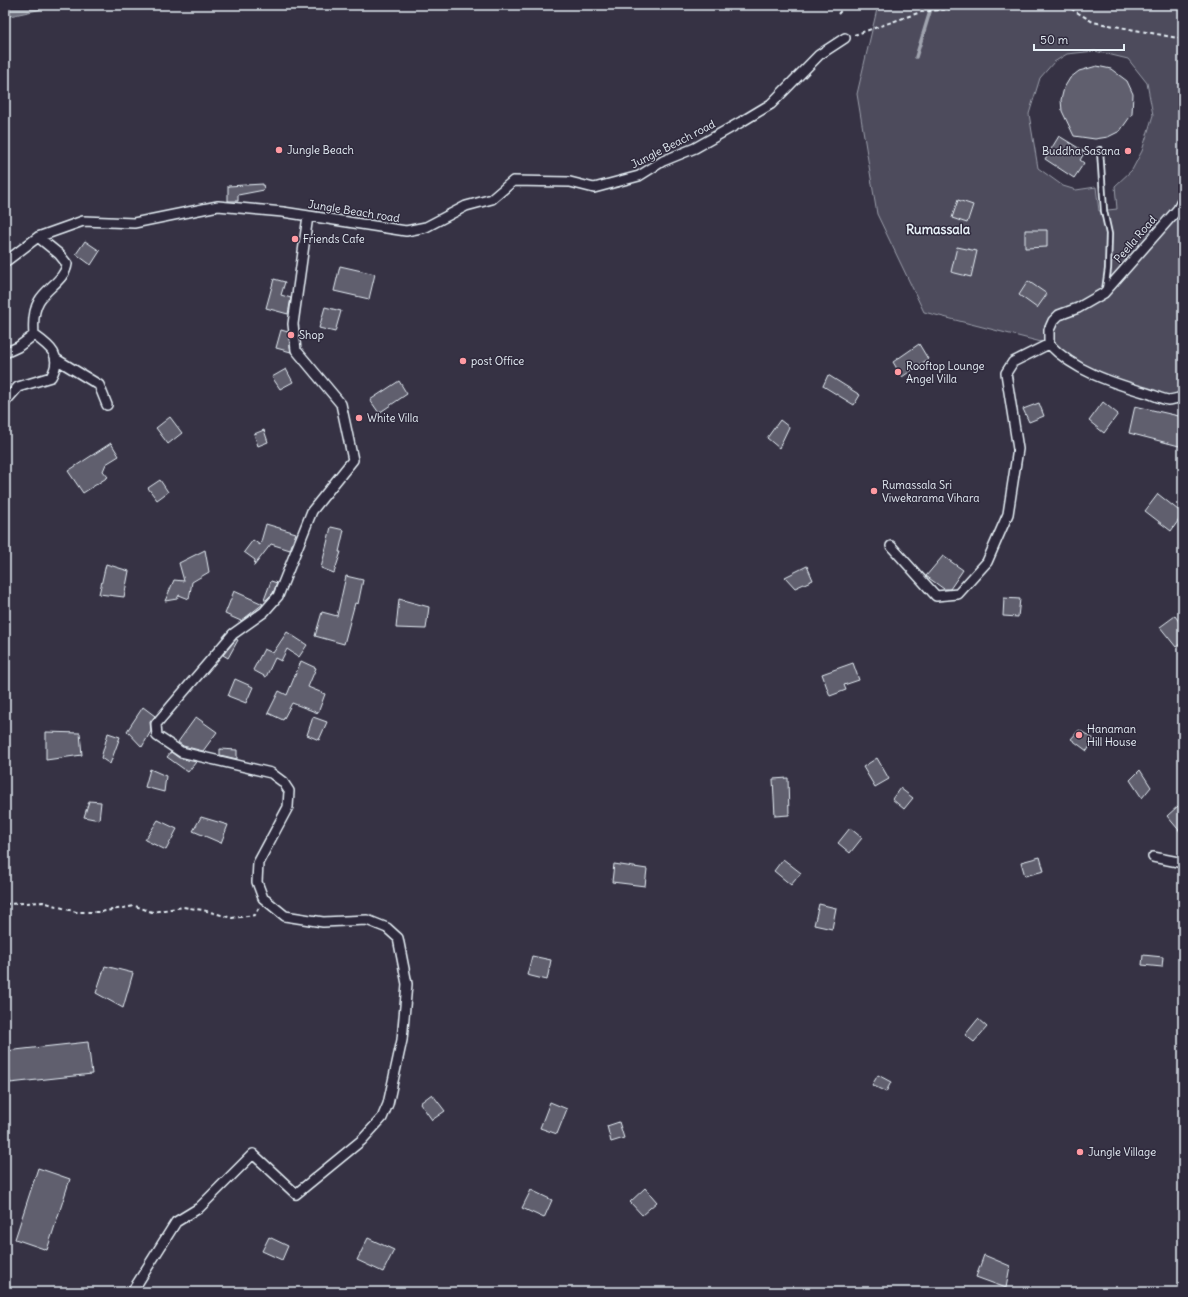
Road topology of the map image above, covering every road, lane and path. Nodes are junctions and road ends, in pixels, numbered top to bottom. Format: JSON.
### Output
{"nodes":[{"id":1,"x":846,"y":5,"type":"edge"},
{"id":2,"x":988,"y":5,"type":"edge"},
{"id":3,"x":1065,"y":5,"type":"edge"},
{"id":4,"x":838,"y":14,"type":"dead end"},
{"id":5,"x":845,"y":38,"type":"joint"},
{"id":6,"x":1183,"y":39,"type":"edge"},
{"id":7,"x":1100,"y":150,"type":"dead end"},
{"id":8,"x":1183,"y":199,"type":"edge"},
{"id":9,"x":308,"y":216,"type":"junction"},
{"id":10,"x":38,"y":238,"type":"junction"},
{"id":11,"x":5,"y":262,"type":"edge"},
{"id":12,"x":1104,"y":293,"type":"junction"},
{"id":13,"x":34,"y":335,"type":"junction"},
{"id":14,"x":1049,"y":344,"type":"junction"},
{"id":15,"x":5,"y":353,"type":"edge"},
{"id":16,"x":56,"y":359,"type":"junction"},
{"id":17,"x":1183,"y":397,"type":"edge"},
{"id":18,"x":5,"y":402,"type":"edge"},
{"id":19,"x":107,"y":406,"type":"dead end"},
{"id":20,"x":891,"y":546,"type":"dead end"},
{"id":21,"x":1153,"y":857,"type":"dead end"},
{"id":22,"x":1183,"y":862,"type":"edge"},
{"id":23,"x":263,"y":898,"type":"junction"},
{"id":24,"x":5,"y":904,"type":"edge"},
{"id":25,"x":132,"y":1292,"type":"edge"}],
"edges":[{"from":1,"to":4,"type":"path"},
{"from":2,"to":5,"type":"path"},
{"from":3,"to":6,"type":"path"},
{"from":5,"to":9,"type":"street","name":"Jungle Beach road"},
{"from":7,"to":12,"type":"lane"},
{"from":8,"to":12,"type":"street","name":"Peella Road"},
{"from":9,"to":10,"type":"street","name":"Jungle Beach road"},
{"from":9,"to":23,"type":"street"},
{"from":10,"to":11,"type":"street","name":"Jungle Beach road"},
{"from":10,"to":13,"type":"street"},
{"from":12,"to":14,"type":"street","name":"Peella Road"},
{"from":13,"to":15,"type":"street"},
{"from":13,"to":16,"type":"street"},
{"from":14,"to":17,"type":"street"},
{"from":14,"to":20,"type":"street"},
{"from":16,"to":18,"type":"street"},
{"from":16,"to":19,"type":"street"},
{"from":21,"to":22,"type":"street"},
{"from":23,"to":24,"type":"path"},
{"from":23,"to":25,"type":"street"}]}
